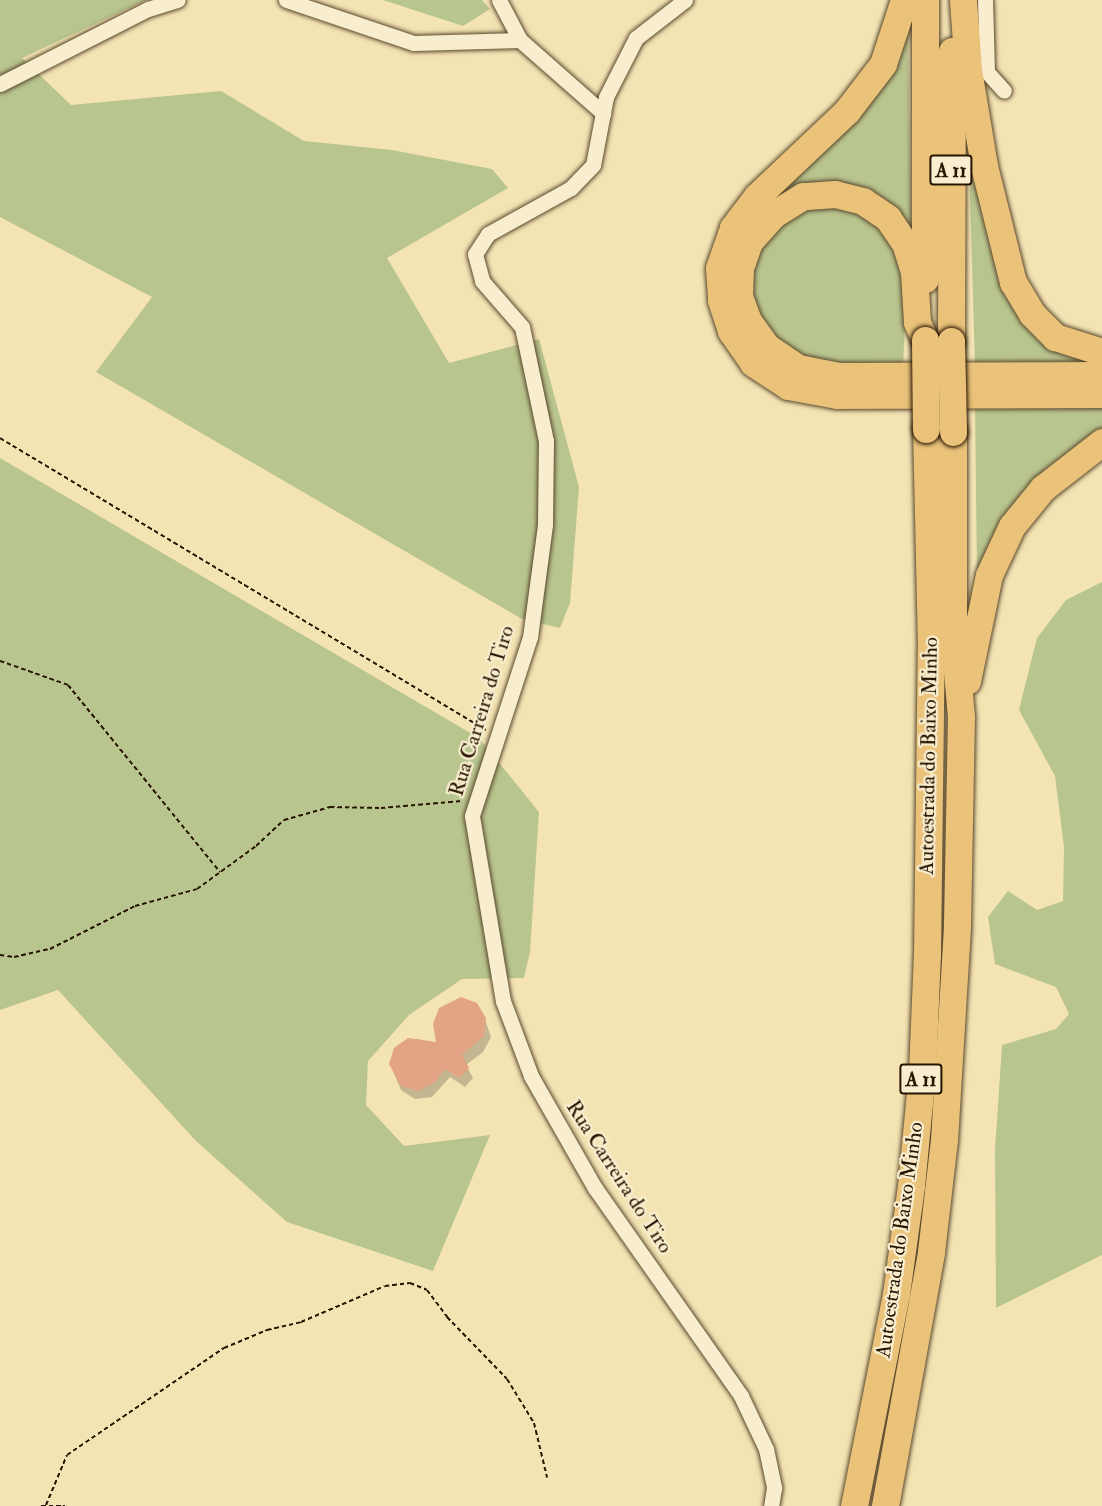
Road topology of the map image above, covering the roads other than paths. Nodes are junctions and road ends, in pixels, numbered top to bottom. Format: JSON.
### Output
{"nodes":[{"id":1,"x":178,"y":0,"type":"edge"},
{"id":2,"x":286,"y":0,"type":"edge"},
{"id":3,"x":499,"y":0,"type":"edge"},
{"id":4,"x":685,"y":0,"type":"edge"},
{"id":5,"x":904,"y":0,"type":"edge"},
{"id":6,"x":925,"y":0,"type":"edge"},
{"id":7,"x":952,"y":0,"type":"edge"},
{"id":8,"x":963,"y":0,"type":"edge"},
{"id":9,"x":985,"y":0,"type":"edge"},
{"id":10,"x":520,"y":40,"type":"junction"},
{"id":11,"x":0,"y":84,"type":"edge"},
{"id":12,"x":1004,"y":91,"type":"dead end"},
{"id":13,"x":603,"y":113,"type":"junction"},
{"id":14,"x":938,"y":340,"type":"junction"},
{"id":15,"x":1102,"y":352,"type":"edge"},
{"id":16,"x":1102,"y":375,"type":"edge"},
{"id":17,"x":1102,"y":394,"type":"edge"},
{"id":18,"x":1102,"y":442,"type":"edge"},
{"id":19,"x":961,"y":717,"type":"junction"},
{"id":20,"x":771,"y":1506,"type":"edge"},
{"id":21,"x":854,"y":1506,"type":"edge"},
{"id":22,"x":885,"y":1506,"type":"edge"}],
"edges":[{"from":1,"to":11,"type":"street"},
{"from":2,"to":10,"type":"street"},
{"from":3,"to":10,"type":"street"},
{"from":4,"to":13,"type":"street","name":"Rua Carreira do Tiro"},
{"from":5,"to":17,"type":"highway"},
{"from":6,"to":14,"type":"highway","name":"Autoestrada do Baixo Minho","number":"A 11"},
{"from":7,"to":14,"type":"highway","name":"Autoestrada do Baixo Minho","number":"A 11"},
{"from":8,"to":15,"type":"highway"},
{"from":9,"to":12,"type":"street"},
{"from":10,"to":13,"type":"street"},
{"from":13,"to":20,"type":"street","name":"Rua Carreira do Tiro"},
{"from":14,"to":16,"type":"highway"},
{"from":14,"to":19,"type":"highway","name":"Autoestrada do Baixo Minho","number":"A 11","bridge":true},
{"from":14,"to":21,"type":"highway","name":"Autoestrada do Baixo Minho","number":"A 11","bridge":true},
{"from":18,"to":19,"type":"highway"},
{"from":19,"to":22,"type":"highway","name":"Autoestrada do Baixo Minho","number":"A 11"}]}
